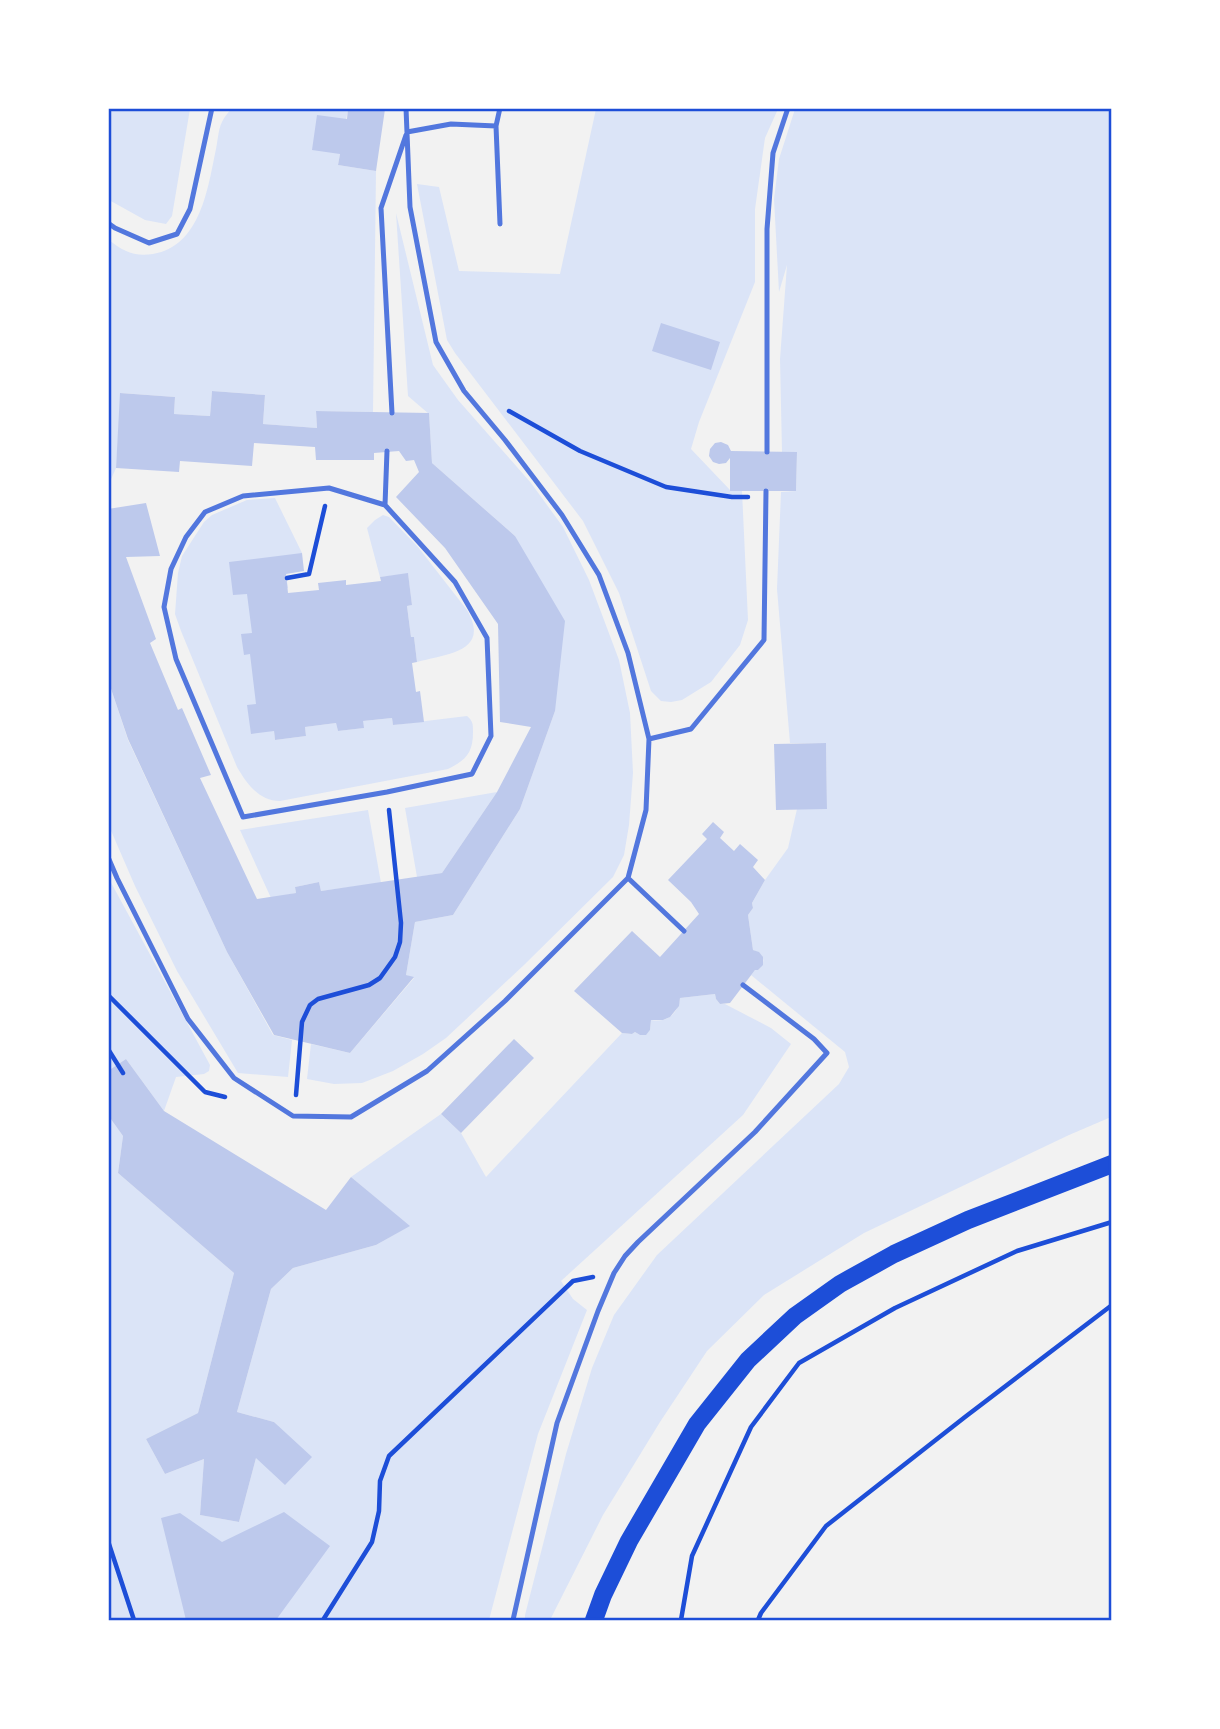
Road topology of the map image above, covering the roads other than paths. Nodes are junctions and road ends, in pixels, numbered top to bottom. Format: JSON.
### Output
{"nodes":[{"id":1,"x":212,"y":108,"type":"edge"},
{"id":2,"x":407,"y":108,"type":"edge"},
{"id":3,"x":500,"y":108,"type":"edge"},
{"id":4,"x":788,"y":108,"type":"edge"},
{"id":5,"x":496,"y":125,"type":"junction"},
{"id":6,"x":407,"y":132,"type":"junction"},
{"id":7,"x":108,"y":223,"type":"edge"},
{"id":8,"x":500,"y":224,"type":"dead end"},
{"id":9,"x":392,"y":413,"type":"dead end"},
{"id":10,"x":387,"y":452,"type":"dead end"},
{"id":11,"x":767,"y":452,"type":"dead end"},
{"id":12,"x":766,"y":494,"type":"road end"},
{"id":13,"x":385,"y":505,"type":"junction"},
{"id":14,"x":649,"y":739,"type":"junction"},
{"id":15,"x":108,"y":857,"type":"edge"},
{"id":16,"x":117,"y":878,"type":"junction"},
{"id":17,"x":628,"y":878,"type":"junction"},
{"id":18,"x":108,"y":882,"type":"edge"},
{"id":19,"x":684,"y":931,"type":"dead end"},
{"id":20,"x":743,"y":985,"type":"dead end"},
{"id":21,"x":1111,"y":1164,"type":"edge"},
{"id":22,"x":513,"y":1620,"type":"edge"},
{"id":23,"x":594,"y":1620,"type":"edge"}],
"edges":[{"from":1,"to":7,"type":"lane"},
{"from":2,"to":6,"type":"lane"},
{"from":3,"to":5,"type":"lane"},
{"from":4,"to":11,"type":"lane"},
{"from":5,"to":6,"type":"lane"},
{"from":5,"to":8,"type":"lane"},
{"from":6,"to":9,"type":"lane"},
{"from":6,"to":14,"type":"lane"},
{"from":10,"to":13,"type":"lane"},
{"from":12,"to":14,"type":"lane"},
{"from":13,"to":13,"type":"lane"},
{"from":14,"to":17,"type":"lane"},
{"from":15,"to":16,"type":"lane"},
{"from":16,"to":17,"type":"lane"},
{"from":16,"to":18,"type":"lane"},
{"from":17,"to":19,"type":"lane"},
{"from":20,"to":22,"type":"lane"},
{"from":21,"to":23,"type":"main road"}]}
